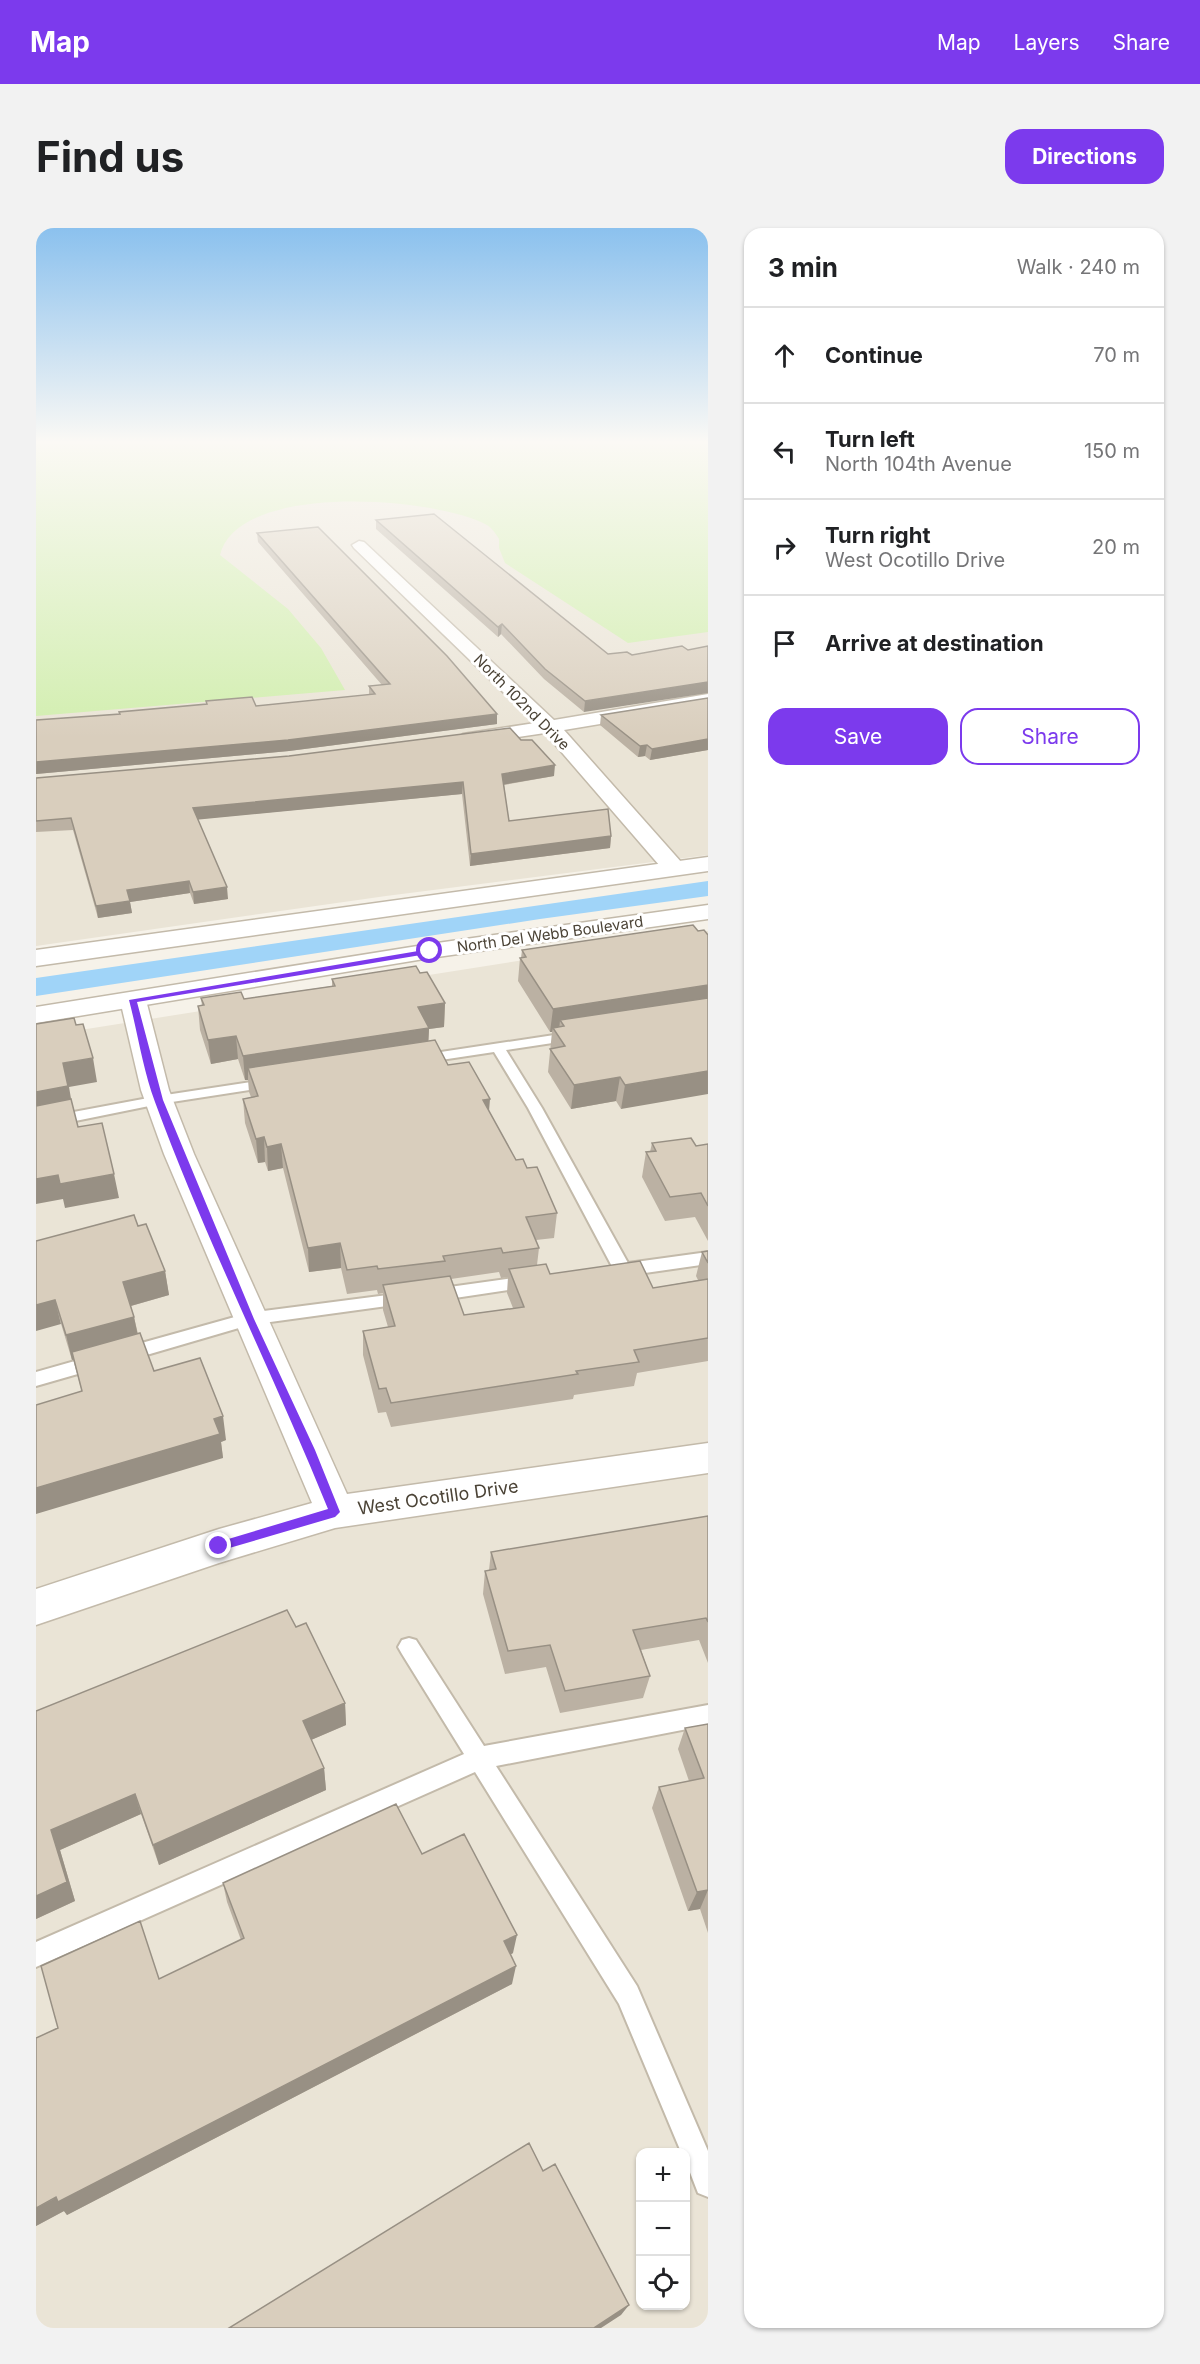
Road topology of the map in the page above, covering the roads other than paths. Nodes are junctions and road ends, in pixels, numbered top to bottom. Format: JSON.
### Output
{"nodes":[{"id":1,"x":359,"y":545,"type":"dead end"},
{"id":2,"x":708,"y":700,"type":"edge"},
{"id":3,"x":550,"y":727,"type":"junction"},
{"id":4,"x":455,"y":740,"type":"edge"},
{"id":5,"x":708,"y":864,"type":"edge"},
{"id":6,"x":674,"y":868,"type":"junction"},
{"id":7,"x":708,"y":912,"type":"edge"},
{"id":8,"x":36,"y":958,"type":"edge"},
{"id":9,"x":133,"y":1000,"type":"junction"},
{"id":10,"x":36,"y":1015,"type":"edge"},
{"id":11,"x":591,"y":1033,"type":"edge"},
{"id":12,"x":498,"y":1048,"type":"junction"},
{"id":13,"x":404,"y":1062,"type":"edge"},
{"id":14,"x":287,"y":1080,"type":"edge"},
{"id":15,"x":159,"y":1100,"type":"junction"},
{"id":16,"x":36,"y":1124,"type":"edge"},
{"id":17,"x":708,"y":1258,"type":"edge"},
{"id":18,"x":624,"y":1270,"type":"junction"},
{"id":19,"x":601,"y":1273,"type":"edge"},
{"id":20,"x":542,"y":1280,"type":"edge"},
{"id":21,"x":249,"y":1319,"type":"junction"},
{"id":22,"x":36,"y":1379,"type":"edge"},
{"id":23,"x":708,"y":1458,"type":"edge"},
{"id":24,"x":335,"y":1512,"type":"junction"},
{"id":25,"x":36,"y":1606,"type":"edge"},
{"id":26,"x":409,"y":1647,"type":"dead end"},
{"id":27,"x":708,"y":1715,"type":"edge"},
{"id":28,"x":480,"y":1758,"type":"junction"},
{"id":29,"x":36,"y":1955,"type":"edge"},
{"id":30,"x":708,"y":2183,"type":"edge"}],
"edges":[{"from":1,"to":3,"type":"street","name":"North 102nd Drive"},
{"from":2,"to":3,"type":"street"},
{"from":3,"to":4,"type":"street"},
{"from":3,"to":6,"type":"street","name":"North 102nd Drive"},
{"from":5,"to":6,"type":"street"},
{"from":6,"to":8,"type":"street"},
{"from":7,"to":9,"type":"street","name":"North Del Webb Boulevard"},
{"from":9,"to":10,"type":"street","name":"North Del Webb Boulevard"},
{"from":9,"to":15,"type":"street"},
{"from":11,"to":12,"type":"lane"},
{"from":12,"to":13,"type":"lane"},
{"from":12,"to":18,"type":"lane"},
{"from":14,"to":15,"type":"lane"},
{"from":15,"to":16,"type":"lane"},
{"from":15,"to":21,"type":"street"},
{"from":17,"to":18,"type":"lane"},
{"from":18,"to":19,"type":"lane"},
{"from":20,"to":21,"type":"lane"},
{"from":21,"to":22,"type":"lane"},
{"from":21,"to":24,"type":"street"},
{"from":23,"to":24,"type":"street","name":"West Ocotillo Drive"},
{"from":24,"to":25,"type":"street","name":"West Ocotillo Drive"},
{"from":26,"to":28,"type":"lane"},
{"from":27,"to":28,"type":"lane"},
{"from":28,"to":29,"type":"lane"},
{"from":28,"to":30,"type":"lane"}]}
